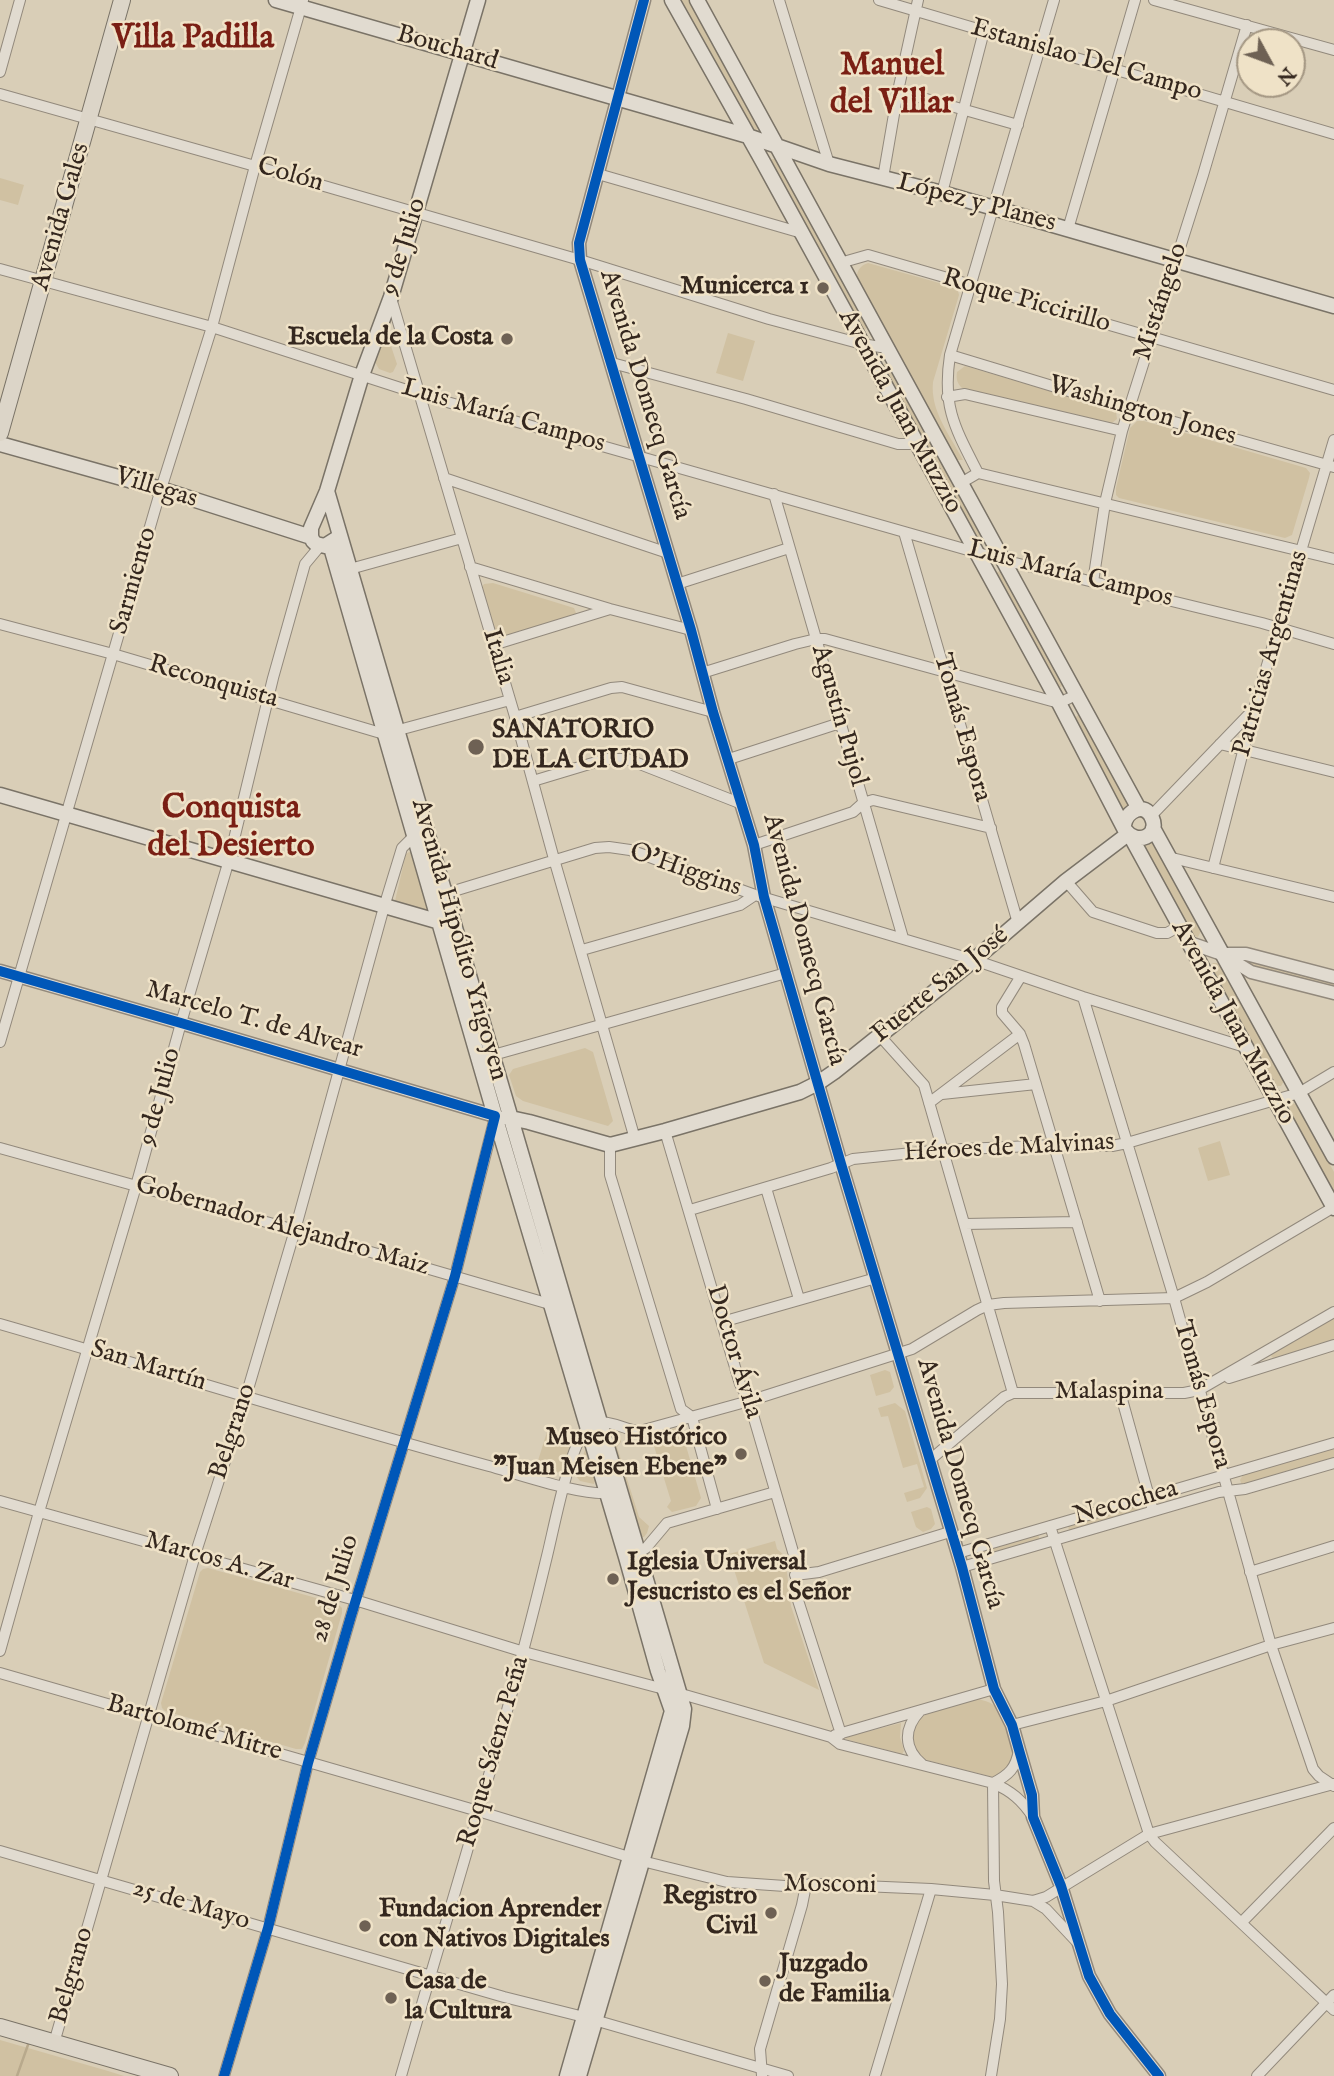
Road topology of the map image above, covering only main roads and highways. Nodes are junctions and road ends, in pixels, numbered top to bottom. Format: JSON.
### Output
{"nodes":[{"id":1,"x":122,"y":0,"type":"edge"},
{"id":2,"x":276,"y":0,"type":"edge"},
{"id":3,"x":478,"y":0,"type":"edge"},
{"id":4,"x":672,"y":0,"type":"edge"},
{"id":5,"x":697,"y":0,"type":"edge"},
{"id":6,"x":302,"y":4,"type":"edge"},
{"id":7,"x":462,"y":53,"type":"junction"},
{"id":8,"x":619,"y":98,"type":"joint"},
{"id":9,"x":748,"y":136,"type":"junction"},
{"id":10,"x":777,"y":145,"type":"junction"},
{"id":11,"x":814,"y":158,"type":"junction"},
{"id":12,"x":797,"y":183,"type":"junction"},
{"id":13,"x":1334,"y":306,"type":"edge"},
{"id":14,"x":0,"y":433,"type":"edge"},
{"id":15,"x":0,"y":444,"type":"edge"},
{"id":16,"x":327,"y":491,"type":"junction"},
{"id":17,"x":336,"y":528,"type":"junction"},
{"id":18,"x":319,"y":538,"type":"junction"},
{"id":19,"x":391,"y":732,"type":"junction"},
{"id":20,"x":0,"y":796,"type":"edge"},
{"id":21,"x":1148,"y":817,"type":"junction"},
{"id":22,"x":1128,"y":832,"type":"junction"},
{"id":23,"x":420,"y":834,"type":"junction"},
{"id":24,"x":445,"y":921,"type":"junction"},
{"id":25,"x":485,"y":1057,"type":"junction"},
{"id":26,"x":495,"y":1116,"type":"junction"},
{"id":27,"x":511,"y":1118,"type":"junction"},
{"id":28,"x":1334,"y":1157,"type":"edge"},
{"id":29,"x":1334,"y":1207,"type":"edge"},
{"id":30,"x":558,"y":1304,"type":"junction"},
{"id":31,"x":632,"y":1556,"type":"junction"},
{"id":32,"x":636,"y":1859,"type":"junction"},
{"id":33,"x":590,"y":2019,"type":"junction"},
{"id":34,"x":0,"y":2028,"type":"edge"},
{"id":35,"x":170,"y":2076,"type":"edge"},
{"id":36,"x":567,"y":2076,"type":"edge"},
{"id":37,"x":579,"y":2076,"type":"edge"}],
"edges":[{"from":1,"to":14,"type":"main road","name":"Avenida Gales"},
{"from":2,"to":6,"type":"main road","name":"Bouchard"},
{"from":3,"to":7,"type":"main road","name":"9 de Julio"},
{"from":4,"to":9,"type":"main road","name":"Avenida Juan Muzzio"},
{"from":5,"to":10,"type":"main road","name":"Avenida Juan Muzzio"},
{"from":6,"to":7,"type":"main road","name":"Bouchard"},
{"from":7,"to":8,"type":"main road","name":"Bouchard"},
{"from":7,"to":16,"type":"main road","name":"9 de Julio"},
{"from":8,"to":9,"type":"main road","name":"López y Planes"},
{"from":9,"to":10,"type":"main road","name":"López y Planes"},
{"from":9,"to":22,"type":"main road","name":"Avenida Juan Muzzio"},
{"from":10,"to":11,"type":"main road","name":"López y Planes"},
{"from":10,"to":12,"type":"main road","name":"Avenida Juan Muzzio"},
{"from":11,"to":12,"type":"main road"},
{"from":11,"to":13,"type":"main road","name":"López y Planes"},
{"from":12,"to":21,"type":"main road","name":"Avenida Juan Muzzio"},
{"from":15,"to":18,"type":"main road","name":"Villegas"},
{"from":16,"to":17,"type":"main road"},
{"from":16,"to":18,"type":"main road","name":"9 de Julio"},
{"from":17,"to":18,"type":"main road"},
{"from":17,"to":18,"type":"main road","name":"Villegas"},
{"from":17,"to":19,"type":"main road","name":"Avenida Hipólito Yrigoyen"},
{"from":18,"to":19,"type":"main road","name":"Avenida Hipólito Yrigoyen"},
{"from":19,"to":23,"type":"main road","name":"Avenida Hipólito Yrigoyen"},
{"from":20,"to":24,"type":"main road"},
{"from":21,"to":22,"type":"main road"},
{"from":21,"to":22,"type":"main road"},
{"from":21,"to":28,"type":"main road","name":"Avenida Juan Muzzio"},
{"from":22,"to":27,"type":"main road","name":"Fuerte San José"},
{"from":22,"to":29,"type":"main road","name":"Avenida Juan Muzzio"},
{"from":23,"to":24,"type":"main road","name":"Avenida Hipólito Yrigoyen"},
{"from":23,"to":24,"type":"main road","name":"Avenida Hipólito Yrigoyen"},
{"from":24,"to":25,"type":"main road","name":"Avenida Hipólito Yrigoyen"},
{"from":25,"to":26,"type":"main road","name":"Avenida Hipólito Yrigoyen"},
{"from":25,"to":27,"type":"main road","name":"Avenida Hipólito Yrigoyen"},
{"from":26,"to":27,"type":"main road","name":"Fuerte San José"},
{"from":26,"to":30,"type":"main road","name":"Avenida Hipólito Yrigoyen"},
{"from":27,"to":30,"type":"main road","name":"Avenida Hipólito Yrigoyen"},
{"from":30,"to":31,"type":"main road","name":"Avenida Hipólito Yrigoyen"},
{"from":31,"to":32,"type":"main road","name":"Avenida Hipólito Yrigoyen"},
{"from":31,"to":32,"type":"main road","name":"Avenida Hipólito Yrigoyen"},
{"from":32,"to":33,"type":"main road","name":"Avenida Hipólito Yrigoyen"},
{"from":33,"to":36,"type":"main road","name":"Avenida Hipólito Yrigoyen"},
{"from":33,"to":37,"type":"main road","name":"Avenida Hipólito Yrigoyen"},
{"from":34,"to":35,"type":"main road"}]}
